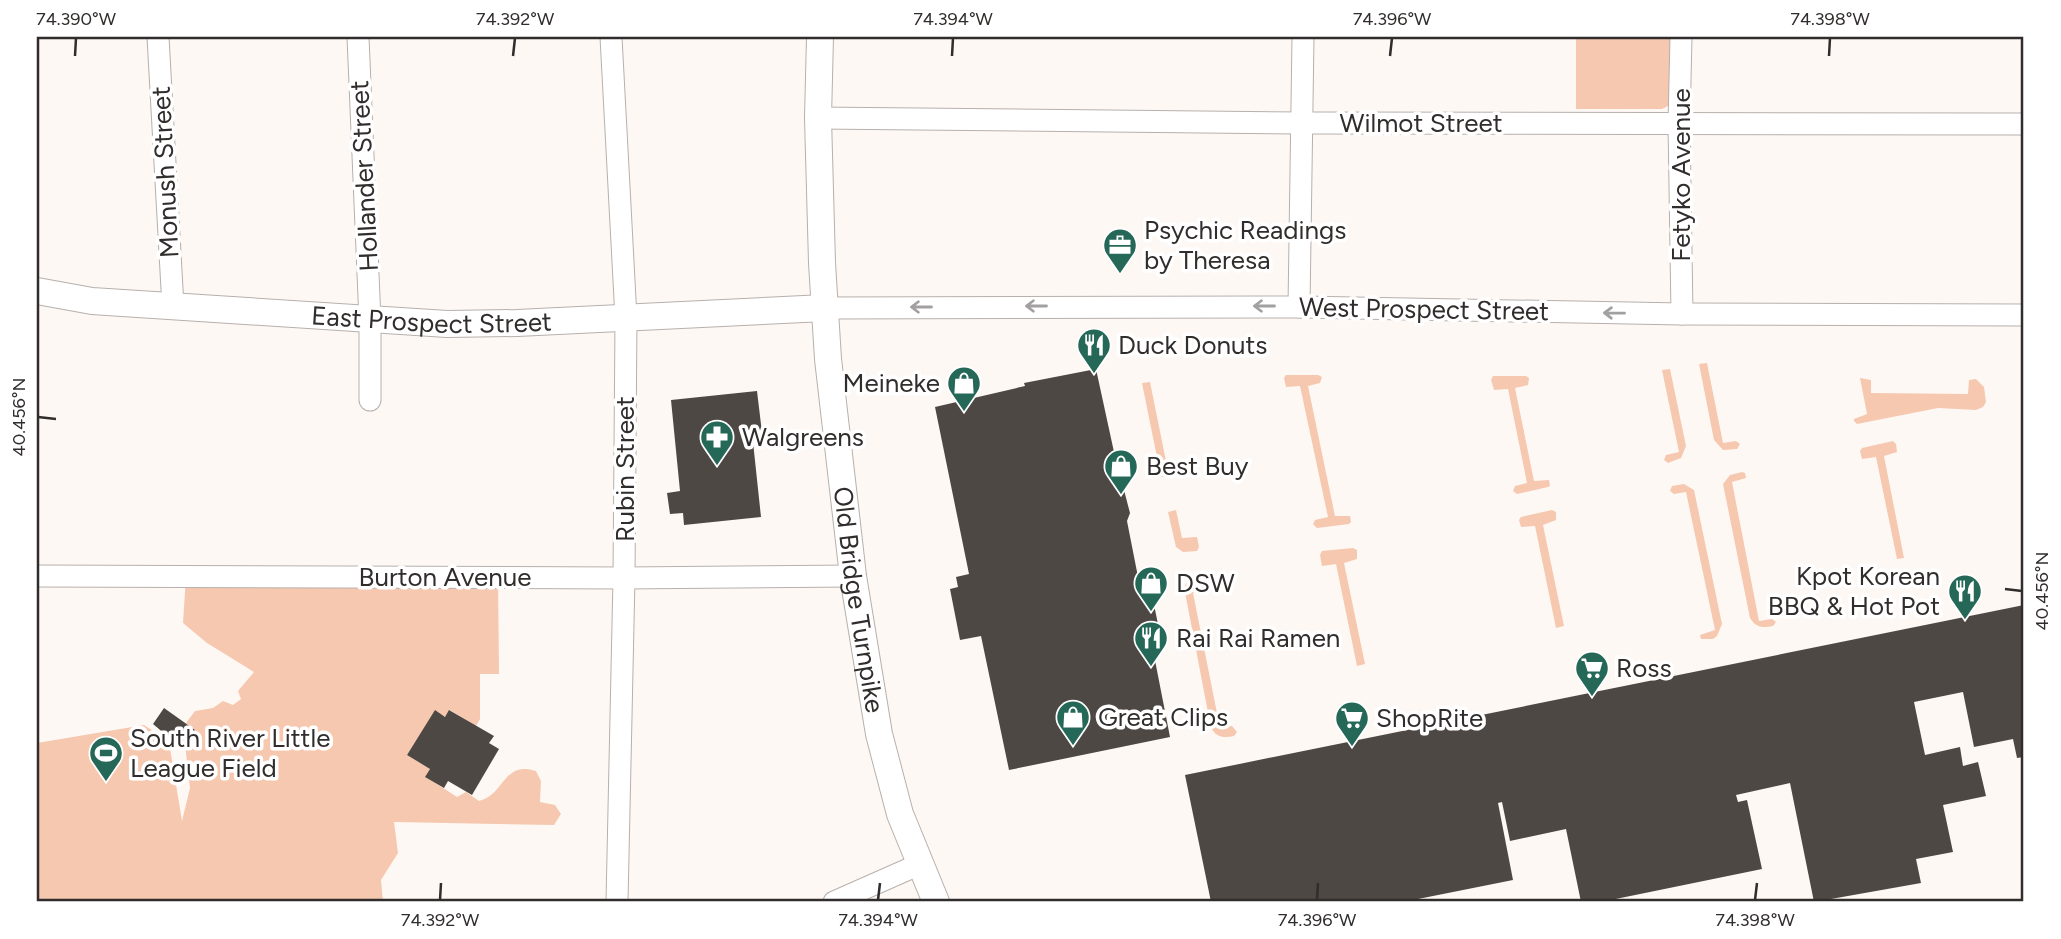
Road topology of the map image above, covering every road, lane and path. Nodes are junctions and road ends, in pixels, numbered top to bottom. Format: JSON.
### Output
{"nodes":[{"id":1,"x":158,"y":37,"type":"edge"},
{"id":2,"x":358,"y":37,"type":"edge"},
{"id":3,"x":611,"y":37,"type":"edge"},
{"id":4,"x":820,"y":37,"type":"edge"},
{"id":5,"x":1303,"y":37,"type":"edge"},
{"id":6,"x":1681,"y":37,"type":"edge"},
{"id":7,"x":818,"y":118,"type":"junction"},
{"id":8,"x":1302,"y":122,"type":"junction"},
{"id":9,"x":1679,"y":124,"type":"junction"},
{"id":10,"x":2024,"y":124,"type":"edge"},
{"id":11,"x":37,"y":291,"type":"edge"},
{"id":12,"x":1299,"y":306,"type":"junction"},
{"id":13,"x":173,"y":307,"type":"junction"},
{"id":14,"x":825,"y":307,"type":"junction"},
{"id":15,"x":1682,"y":314,"type":"junction"},
{"id":16,"x":2024,"y":315,"type":"edge"},
{"id":17,"x":626,"y":318,"type":"junction"},
{"id":18,"x":370,"y":321,"type":"junction"},
{"id":19,"x":370,"y":400,"type":"dead end"},
{"id":20,"x":37,"y":576,"type":"edge"},
{"id":21,"x":853,"y":576,"type":"junction"},
{"id":22,"x":624,"y":578,"type":"junction"},
{"id":23,"x":920,"y":864,"type":"junction"},
{"id":24,"x":617,"y":902,"type":"edge"},
{"id":25,"x":834,"y":902,"type":"edge"},
{"id":26,"x":936,"y":902,"type":"edge"}],
"edges":[{"from":1,"to":13,"type":"street","name":"Monush Street"},
{"from":2,"to":18,"type":"street","name":"Hollander Street"},
{"from":3,"to":17,"type":"street","name":"Rubin Street"},
{"from":4,"to":7,"type":"street","name":"Old Bridge Turnpike"},
{"from":5,"to":8,"type":"street"},
{"from":6,"to":9,"type":"street","name":"Fetyko Avenue"},
{"from":7,"to":8,"type":"street","name":"Wilmot Street"},
{"from":7,"to":14,"type":"street","name":"Old Bridge Turnpike"},
{"from":8,"to":9,"type":"street","name":"Wilmot Street"},
{"from":8,"to":12,"type":"street"},
{"from":9,"to":10,"type":"street","name":"Wilmot Street"},
{"from":9,"to":15,"type":"street","name":"Fetyko Avenue"},
{"from":11,"to":13,"type":"street","name":"East Prospect Street"},
{"from":12,"to":14,"type":"street","name":"West Prospect Street","one_way":true},
{"from":15,"to":12,"type":"street","name":"West Prospect Street","one_way":true},
{"from":13,"to":18,"type":"street","name":"East Prospect Street"},
{"from":14,"to":17,"type":"street","name":"East Prospect Street"},
{"from":14,"to":21,"type":"street","name":"Old Bridge Turnpike"},
{"from":15,"to":16,"type":"street","name":"West Prospect Street"},
{"from":17,"to":18,"type":"street","name":"East Prospect Street"},
{"from":17,"to":22,"type":"street","name":"Rubin Street"},
{"from":18,"to":19,"type":"street","name":"Hollander Street"},
{"from":20,"to":22,"type":"street","name":"Burton Avenue"},
{"from":21,"to":22,"type":"street","name":"Burton Avenue"},
{"from":21,"to":23,"type":"street","name":"Old Bridge Turnpike"},
{"from":22,"to":24,"type":"street","name":"Rubin Street"},
{"from":23,"to":25,"type":"street"},
{"from":23,"to":26,"type":"street","name":"Old Bridge Turnpike"}]}
